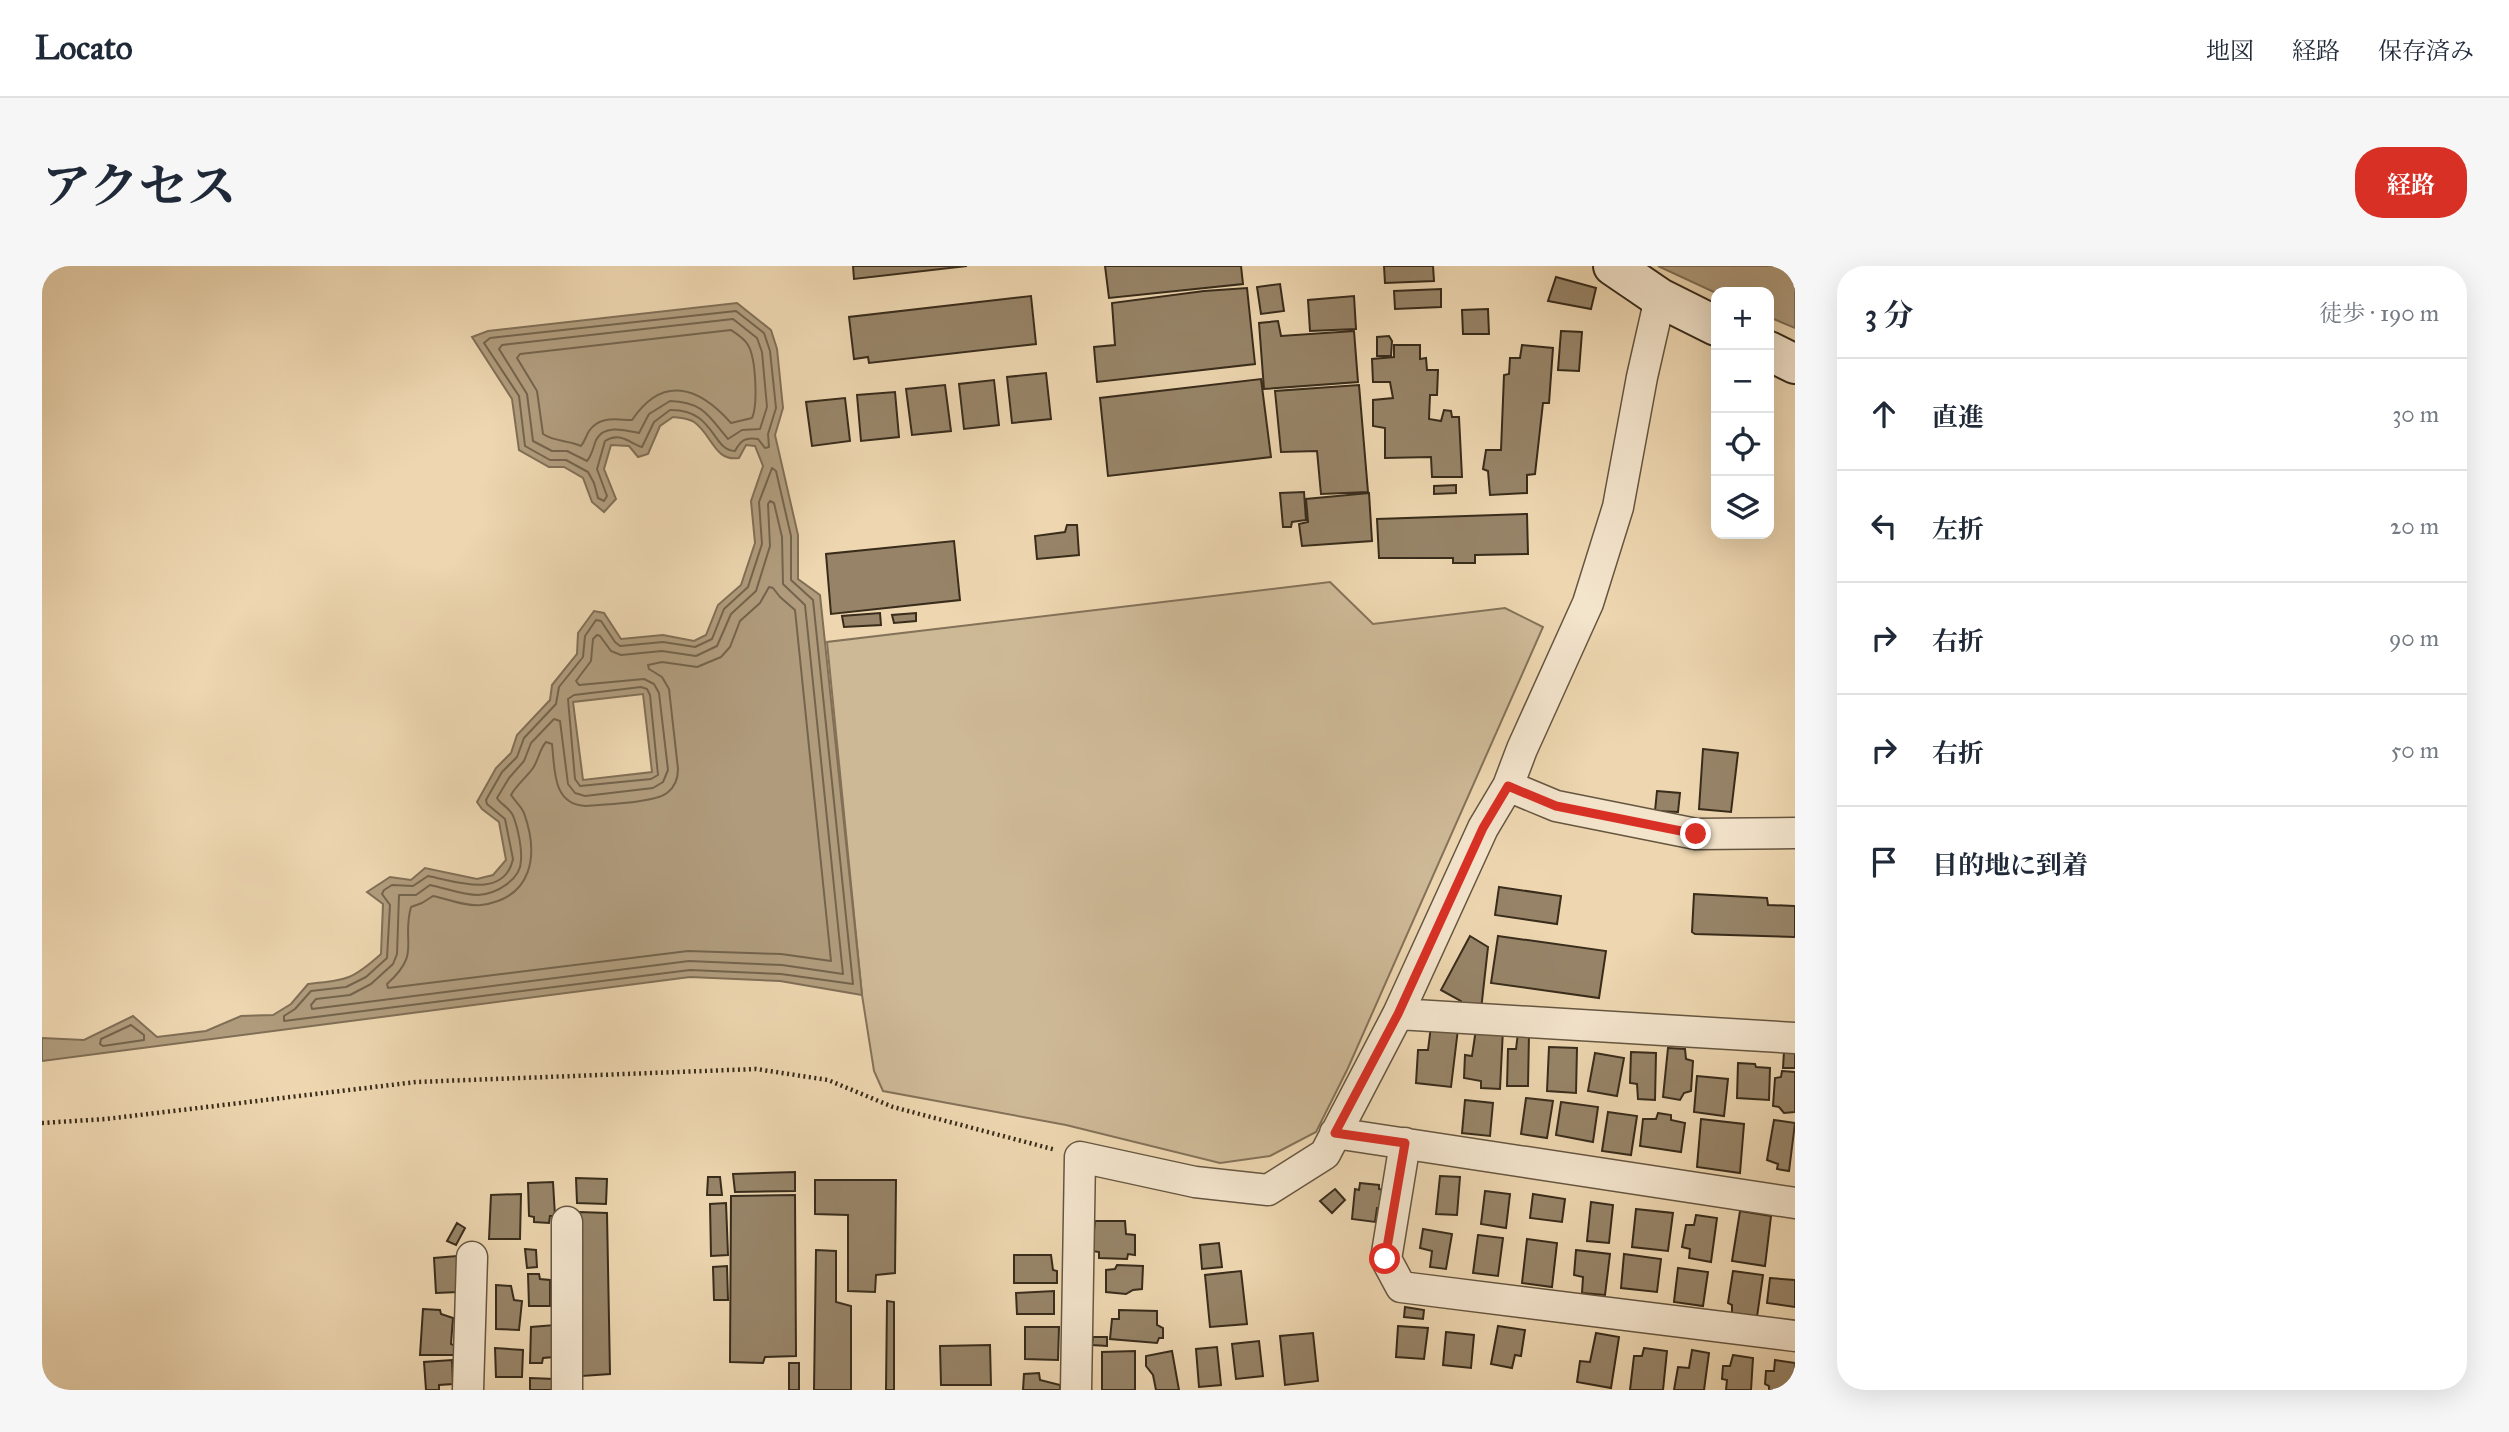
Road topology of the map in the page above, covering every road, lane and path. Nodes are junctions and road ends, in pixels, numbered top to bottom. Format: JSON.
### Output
{"nodes":[{"id":1,"x":1613,"y":266,"type":"edge"},
{"id":2,"x":1660,"y":298,"type":"junction"},
{"id":3,"x":1711,"y":324,"type":"edge"},
{"id":4,"x":1774,"y":354,"type":"edge"},
{"id":5,"x":1795,"y":364,"type":"edge"},
{"id":6,"x":1508,"y":786,"type":"junction"},
{"id":7,"x":1795,"y":833,"type":"edge"},
{"id":8,"x":1398,"y":1014,"type":"junction"},
{"id":9,"x":1795,"y":1038,"type":"edge"},
{"id":10,"x":42,"y":1123,"type":"edge"},
{"id":11,"x":1335,"y":1133,"type":"junction"},
{"id":12,"x":1405,"y":1143,"type":"junction"},
{"id":13,"x":1080,"y":1157,"type":"junction"},
{"id":14,"x":1795,"y":1203,"type":"edge"},
{"id":15,"x":566,"y":1222,"type":"dead end"},
{"id":16,"x":472,"y":1257,"type":"dead end"},
{"id":17,"x":1795,"y":1336,"type":"edge"},
{"id":18,"x":468,"y":1390,"type":"edge"},
{"id":19,"x":567,"y":1390,"type":"edge"},
{"id":20,"x":1076,"y":1390,"type":"edge"}],
"edges":[{"from":1,"to":2,"type":"main road"},
{"from":2,"to":3,"type":"main road"},
{"from":2,"to":6,"type":"street"},
{"from":4,"to":5,"type":"main road"},
{"from":6,"to":7,"type":"street"},
{"from":6,"to":8,"type":"street"},
{"from":8,"to":9,"type":"street"},
{"from":8,"to":11,"type":"street"},
{"from":10,"to":13,"type":"path"},
{"from":11,"to":12,"type":"street"},
{"from":11,"to":13,"type":"street"},
{"from":12,"to":14,"type":"street"},
{"from":12,"to":17,"type":"street"},
{"from":13,"to":20,"type":"street"},
{"from":15,"to":19,"type":"street"},
{"from":16,"to":18,"type":"street"}]}
